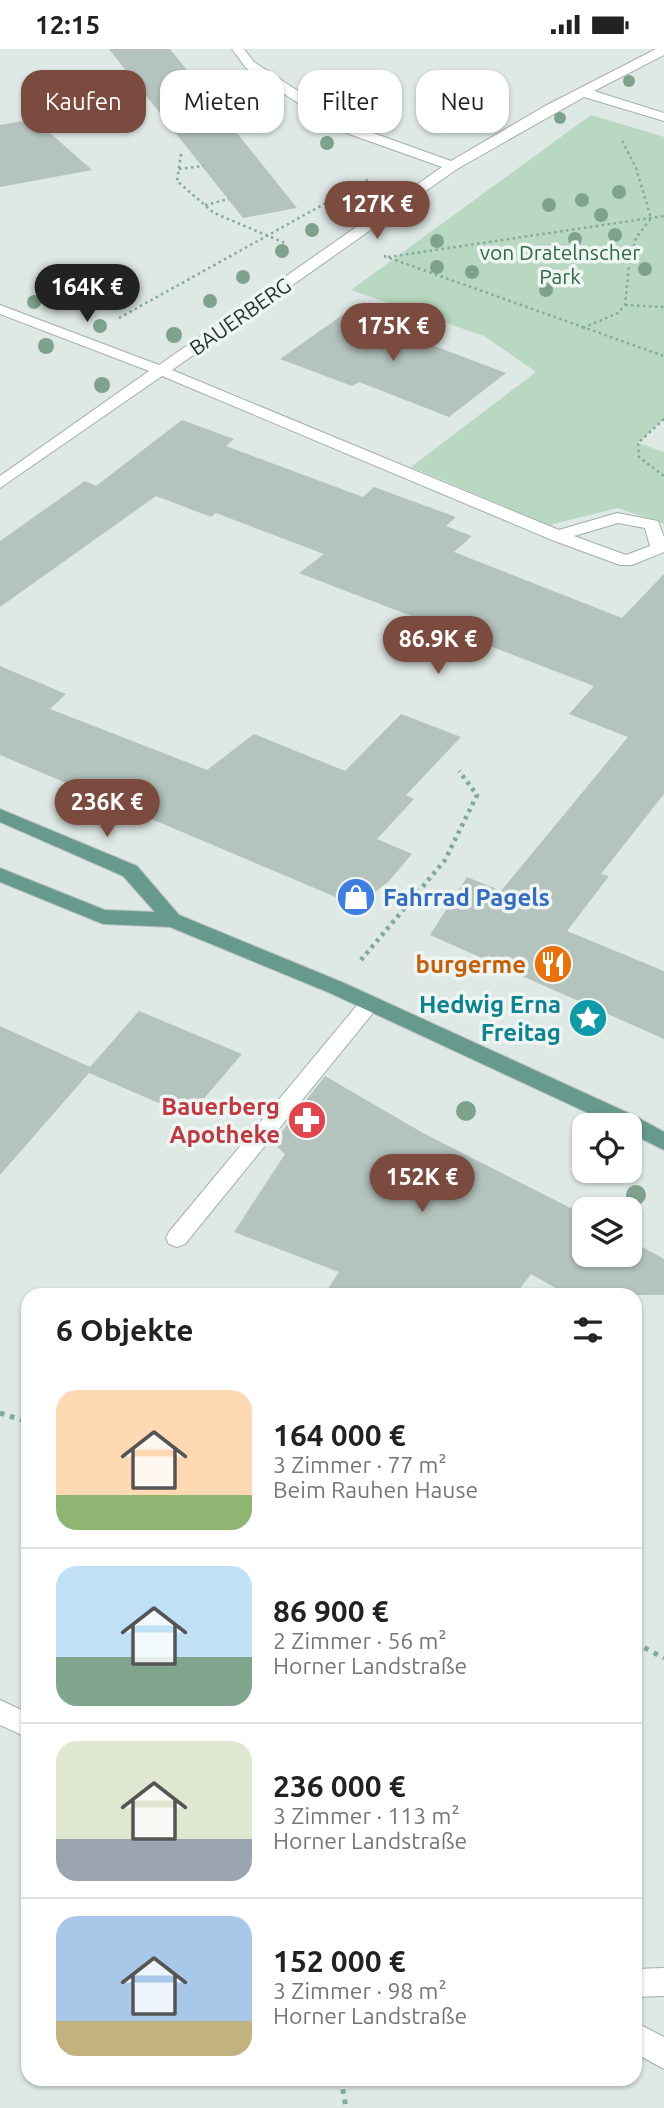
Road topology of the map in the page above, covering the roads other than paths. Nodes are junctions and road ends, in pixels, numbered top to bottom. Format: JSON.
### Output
{"nodes":[{"id":1,"x":238,"y":49,"type":"edge"},
{"id":2,"x":664,"y":50,"type":"edge"},
{"id":3,"x":582,"y":92,"type":"junction"},
{"id":4,"x":664,"y":117,"type":"edge"},
{"id":5,"x":452,"y":166,"type":"junction"},
{"id":6,"x":0,"y":309,"type":"edge"},
{"id":7,"x":162,"y":370,"type":"junction"},
{"id":8,"x":0,"y":483,"type":"edge"},
{"id":9,"x":558,"y":536,"type":"junction"},
{"id":10,"x":0,"y":815,"type":"edge"},
{"id":11,"x":0,"y":875,"type":"edge"},
{"id":12,"x":172,"y":920,"type":"junction"},
{"id":13,"x":370,"y":1003,"type":"junction"},
{"id":14,"x":664,"y":1142,"type":"edge"},
{"id":15,"x":177,"y":1238,"type":"dead end"},
{"id":16,"x":0,"y":1712,"type":"edge"},
{"id":17,"x":21,"y":1722,"type":"edge"},
{"id":18,"x":664,"y":1982,"type":"edge"},
{"id":19,"x":642,"y":1983,"type":"edge"},
{"id":20,"x":642,"y":2040,"type":"edge"},
{"id":21,"x":664,"y":2054,"type":"edge"}],
"edges":[{"from":1,"to":5,"type":"street"},
{"from":2,"to":3,"type":"street","name":"BAUERBERG"},
{"from":3,"to":4,"type":"street"},
{"from":3,"to":5,"type":"street","name":"BAUERBERG"},
{"from":5,"to":7,"type":"street","name":"BAUERBERG"},
{"from":6,"to":7,"type":"street"},
{"from":7,"to":8,"type":"street","name":"BAUERBERG"},
{"from":7,"to":9,"type":"street"},
{"from":9,"to":9,"type":"street"},
{"from":10,"to":12,"type":"main road"},
{"from":11,"to":12,"type":"main road"},
{"from":12,"to":13,"type":"main road"},
{"from":13,"to":14,"type":"main road"},
{"from":13,"to":15,"type":"street"},
{"from":16,"to":17,"type":"street"},
{"from":18,"to":19,"type":"street"},
{"from":20,"to":21,"type":"street"}]}
